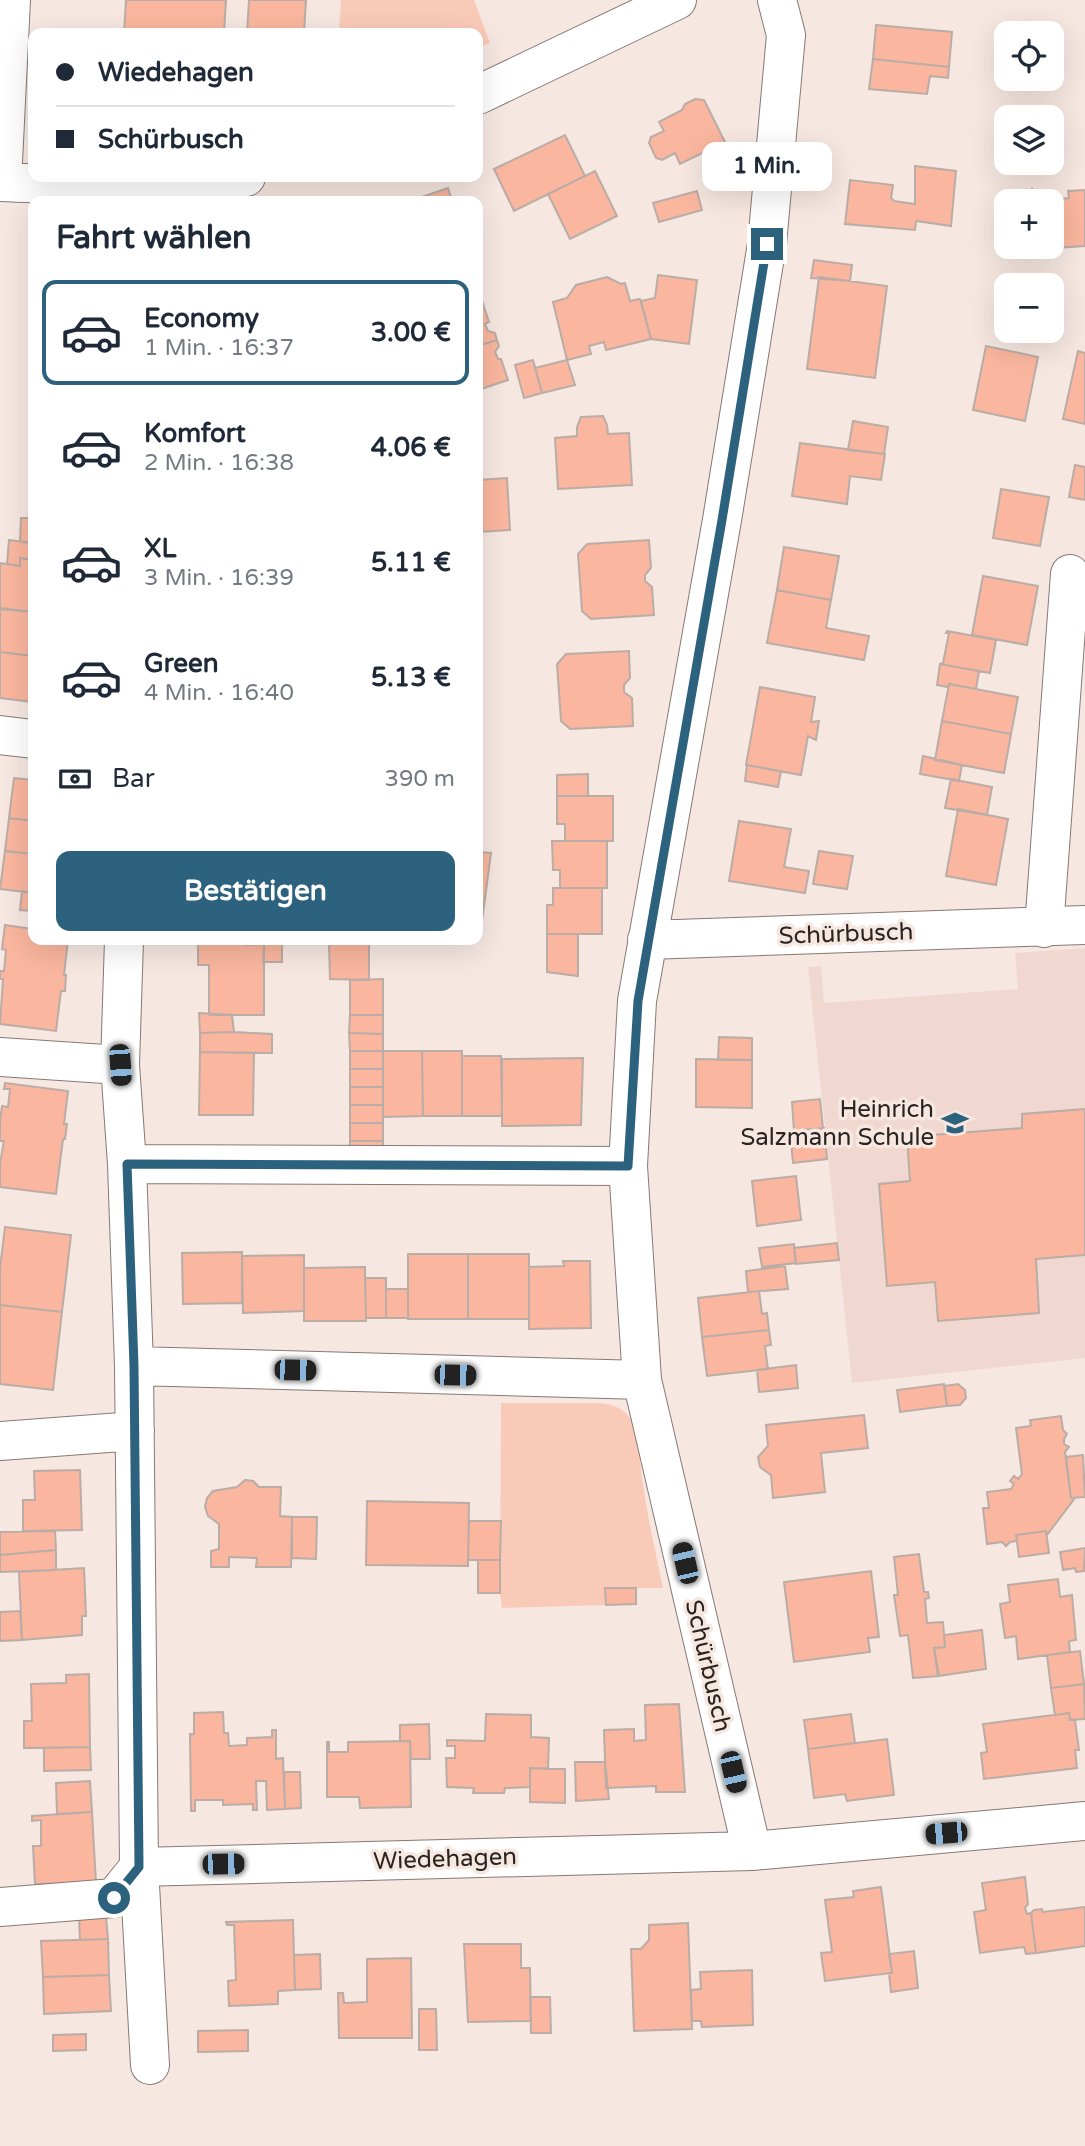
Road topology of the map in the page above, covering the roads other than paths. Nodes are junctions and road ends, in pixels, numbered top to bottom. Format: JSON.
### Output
{"nodes":[{"id":1,"x":11,"y":0,"type":"edge"},
{"id":2,"x":677,"y":0,"type":"edge"},
{"id":3,"x":777,"y":0,"type":"edge"},
{"id":4,"x":483,"y":93,"type":"edge"},
{"id":5,"x":1,"y":182,"type":"edge"},
{"id":6,"x":217,"y":182,"type":"edge"},
{"id":7,"x":136,"y":194,"type":"edge"},
{"id":8,"x":1070,"y":574,"type":"dead end"},
{"id":9,"x":0,"y":735,"type":"edge"},
{"id":10,"x":28,"y":738,"type":"edge"},
{"id":11,"x":1085,"y":925,"type":"edge"},
{"id":12,"x":1044,"y":928,"type":"junction"},
{"id":13,"x":647,"y":940,"type":"junction"},
{"id":14,"x":124,"y":945,"type":"edge"},
{"id":15,"x":0,"y":1057,"type":"edge"},
{"id":16,"x":120,"y":1065,"type":"junction"},
{"id":17,"x":127,"y":1164,"type":"junction"},
{"id":18,"x":628,"y":1166,"type":"junction"},
{"id":19,"x":134,"y":1366,"type":"junction"},
{"id":20,"x":642,"y":1380,"type":"junction"},
{"id":21,"x":135,"y":1431,"type":"junction"},
{"id":22,"x":0,"y":1441,"type":"edge"},
{"id":23,"x":1085,"y":1821,"type":"edge"},
{"id":24,"x":752,"y":1850,"type":"junction"},
{"id":25,"x":139,"y":1867,"type":"junction"},
{"id":26,"x":0,"y":1907,"type":"edge"},
{"id":27,"x":150,"y":2065,"type":"dead end"}],
"edges":[{"from":1,"to":5,"type":"street"},
{"from":2,"to":4,"type":"street"},
{"from":3,"to":13,"type":"street","name":"Schürbusch"},
{"from":5,"to":7,"type":"street"},
{"from":6,"to":7,"type":"street"},
{"from":8,"to":12,"type":"street"},
{"from":9,"to":10,"type":"street"},
{"from":11,"to":12,"type":"street","name":"Schürbusch"},
{"from":12,"to":13,"type":"street","name":"Schürbusch"},
{"from":13,"to":18,"type":"street","name":"Schürbusch"},
{"from":14,"to":16,"type":"street"},
{"from":15,"to":16,"type":"street"},
{"from":16,"to":17,"type":"street"},
{"from":17,"to":18,"type":"street"},
{"from":17,"to":19,"type":"street"},
{"from":18,"to":20,"type":"street","name":"Schürbusch"},
{"from":19,"to":20,"type":"street"},
{"from":19,"to":21,"type":"street"},
{"from":20,"to":24,"type":"street","name":"Schürbusch"},
{"from":21,"to":22,"type":"street"},
{"from":21,"to":25,"type":"street"},
{"from":23,"to":24,"type":"street"},
{"from":24,"to":25,"type":"street","name":"Wiedehagen"},
{"from":25,"to":26,"type":"street"},
{"from":25,"to":27,"type":"street"}]}
